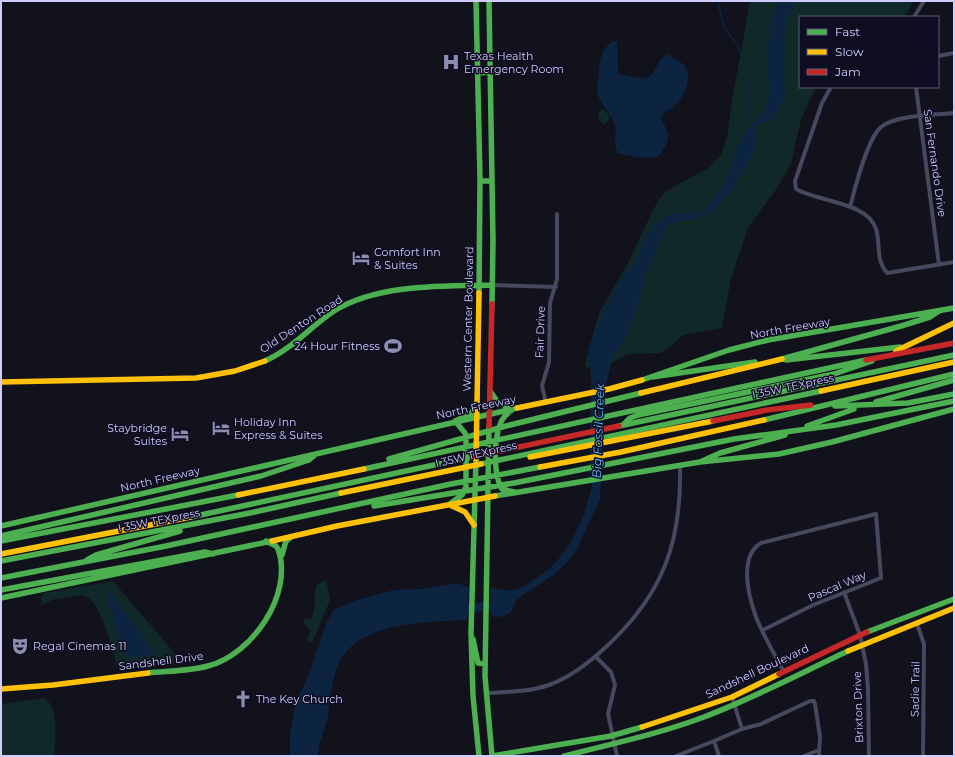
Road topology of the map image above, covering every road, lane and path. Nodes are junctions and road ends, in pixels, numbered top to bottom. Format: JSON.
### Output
{"nodes":[{"id":1,"x":476,"y":1,"type":"edge"},
{"id":2,"x":489,"y":1,"type":"edge"},
{"id":3,"x":924,"y":1,"type":"edge"},
{"id":4,"x":915,"y":16,"type":"edge"},
{"id":5,"x":954,"y":53,"type":"edge"},
{"id":6,"x":939,"y":56,"type":"edge"},
{"id":7,"x":491,"y":72,"type":"junction"},
{"id":8,"x":479,"y":73,"type":"junction"},
{"id":9,"x":830,"y":88,"type":"edge"},
{"id":10,"x":916,"y":88,"type":"edge"},
{"id":11,"x":954,"y":113,"type":"edge"},
{"id":12,"x":920,"y":117,"type":"junction"},
{"id":13,"x":480,"y":181,"type":"junction"},
{"id":14,"x":492,"y":181,"type":"junction"},
{"id":15,"x":850,"y":207,"type":"junction"},
{"id":16,"x":557,"y":214,"type":"dead end"},
{"id":17,"x":954,"y":262,"type":"edge"},
{"id":18,"x":940,"y":265,"type":"junction"},
{"id":19,"x":479,"y":285,"type":"junction"},
{"id":20,"x":492,"y":285,"type":"junction"},
{"id":21,"x":556,"y":286,"type":"junction"},
{"id":22,"x":954,"y":308,"type":"edge"},
{"id":23,"x":939,"y":311,"type":"junction"},
{"id":24,"x":954,"y":324,"type":"edge"},
{"id":25,"x":954,"y":339,"type":"edge"},
{"id":26,"x":954,"y":343,"type":"edge"},
{"id":27,"x":954,"y":355,"type":"edge"},
{"id":28,"x":954,"y":362,"type":"edge"},
{"id":29,"x":954,"y":374,"type":"edge"},
{"id":30,"x":652,"y":377,"type":"junction"},
{"id":31,"x":954,"y":380,"type":"edge"},
{"id":32,"x":1,"y":382,"type":"edge"},
{"id":33,"x":490,"y":391,"type":"junction"},
{"id":34,"x":954,"y":394,"type":"edge"},
{"id":35,"x":478,"y":400,"type":"junction"},
{"id":36,"x":954,"y":401,"type":"edge"},
{"id":37,"x":546,"y":403,"type":"junction"},
{"id":38,"x":954,"y":409,"type":"edge"},
{"id":39,"x":512,"y":410,"type":"junction"},
{"id":40,"x":489,"y":415,"type":"junction"},
{"id":41,"x":477,"y":418,"type":"junction"},
{"id":42,"x":455,"y":421,"type":"junction"},
{"id":43,"x":623,"y":425,"type":"junction"},
{"id":44,"x":315,"y":455,"type":"junction"},
{"id":45,"x":505,"y":458,"type":"junction"},
{"id":46,"x":700,"y":462,"type":"junction"},
{"id":47,"x":680,"y":466,"type":"junction"},
{"id":48,"x":372,"y":467,"type":"junction"},
{"id":49,"x":523,"y":492,"type":"junction"},
{"id":50,"x":476,"y":499,"type":"junction"},
{"id":51,"x":489,"y":499,"type":"junction"},
{"id":52,"x":448,"y":505,"type":"junction"},
{"id":53,"x":250,"y":512,"type":"junction"},
{"id":54,"x":320,"y":513,"type":"junction"},
{"id":55,"x":474,"y":525,"type":"junction"},
{"id":56,"x":1,"y":526,"type":"edge"},
{"id":57,"x":1,"y":536,"type":"edge"},
{"id":58,"x":292,"y":536,"type":"junction"},
{"id":59,"x":1,"y":541,"type":"edge"},
{"id":60,"x":266,"y":541,"type":"junction"},
{"id":61,"x":1,"y":554,"type":"edge"},
{"id":62,"x":212,"y":554,"type":"junction"},
{"id":63,"x":281,"y":559,"type":"junction"},
{"id":64,"x":1,"y":561,"type":"edge"},
{"id":65,"x":82,"y":564,"type":"junction"},
{"id":66,"x":1,"y":578,"type":"edge"},
{"id":67,"x":1,"y":590,"type":"edge"},
{"id":68,"x":844,"y":592,"type":"junction"},
{"id":69,"x":1,"y":598,"type":"edge"},
{"id":70,"x":954,"y":599,"type":"edge"},
{"id":71,"x":954,"y":608,"type":"edge"},
{"id":72,"x":917,"y":624,"type":"junction"},
{"id":73,"x":763,"y":630,"type":"junction"},
{"id":74,"x":471,"y":633,"type":"junction"},
{"id":75,"x":860,"y":635,"type":"junction"},
{"id":76,"x":860,"y":645,"type":"junction"},
{"id":77,"x":596,"y":657,"type":"junction"},
{"id":78,"x":485,"y":664,"type":"junction"},
{"id":79,"x":784,"y":672,"type":"junction"},
{"id":80,"x":1,"y":689,"type":"edge"},
{"id":81,"x":486,"y":693,"type":"junction"},
{"id":82,"x":732,"y":697,"type":"junction"},
{"id":83,"x":734,"y":705,"type":"junction"},
{"id":84,"x":742,"y":729,"type":"junction"},
{"id":85,"x":611,"y":736,"type":"junction"},
{"id":86,"x":714,"y":741,"type":"junction"},
{"id":87,"x":613,"y":743,"type":"junction"},
{"id":88,"x":819,"y":750,"type":"junction"},
{"id":89,"x":479,"y":756,"type":"edge"},
{"id":90,"x":492,"y":756,"type":"edge"},
{"id":91,"x":564,"y":756,"type":"edge"},
{"id":92,"x":616,"y":756,"type":"edge"},
{"id":93,"x":676,"y":756,"type":"edge"},
{"id":94,"x":718,"y":756,"type":"edge"},
{"id":95,"x":804,"y":756,"type":"edge"},
{"id":96,"x":819,"y":756,"type":"edge"},
{"id":97,"x":869,"y":756,"type":"edge"},
{"id":98,"x":923,"y":756,"type":"edge"}],
"edges":[{"from":1,"to":8,"type":"main road","name":"Western Center Boulevard"},
{"from":2,"to":7,"type":"main road"},
{"from":3,"to":4,"type":"street"},
{"from":5,"to":6,"type":"street"},
{"from":7,"to":8,"type":"main road"},
{"from":7,"to":14,"type":"main road"},
{"from":8,"to":13,"type":"main road","name":"Western Center Boulevard"},
{"from":9,"to":15,"type":"street"},
{"from":10,"to":12,"type":"street","name":"San Fernando Drive"},
{"from":11,"to":12,"type":"street"},
{"from":12,"to":15,"type":"street"},
{"from":12,"to":18,"type":"street","name":"San Fernando Drive"},
{"from":13,"to":14,"type":"main road"},
{"from":13,"to":19,"type":"main road","name":"Western Center Boulevard"},
{"from":14,"to":20,"type":"main road"},
{"from":15,"to":18,"type":"street"},
{"from":16,"to":21,"type":"street","name":"Fair Drive"},
{"from":17,"to":18,"type":"street"},
{"from":19,"to":20,"type":"main road","name":"Old Denton Road"},
{"from":19,"to":32,"type":"main road","name":"Old Denton Road"},
{"from":19,"to":35,"type":"main road","name":"Western Center Boulevard"},
{"from":20,"to":21,"type":"street"},
{"from":20,"to":33,"type":"main road"},
{"from":21,"to":37,"type":"street","name":"Fair Drive"},
{"from":22,"to":23,"type":"main road","name":"North Freeway"},
{"from":23,"to":30,"type":"main road","name":"North Freeway"},
{"from":23,"to":48,"type":"main road"},
{"from":24,"to":43,"type":"main road"},
{"from":25,"to":30,"type":"main road"},
{"from":26,"to":48,"type":"main road"},
{"from":27,"to":43,"type":"main road","name":"I 35W TEXpress"},
{"from":28,"to":45,"type":"main road","name":"I 35W TEXpress"},
{"from":29,"to":54,"type":"main road"},
{"from":30,"to":37,"type":"main road","name":"North Freeway"},
{"from":31,"to":46,"type":"main road"},
{"from":33,"to":39,"type":"main road"},
{"from":33,"to":40,"type":"main road"},
{"from":34,"to":45,"type":"main road"},
{"from":35,"to":41,"type":"main road","name":"Western Center Boulevard"},
{"from":35,"to":42,"type":"main road"},
{"from":36,"to":54,"type":"main road"},
{"from":37,"to":39,"type":"main road","name":"North Freeway"},
{"from":38,"to":46,"type":"main road"},
{"from":39,"to":40,"type":"main road","name":"North Freeway"},
{"from":39,"to":49,"type":"main road"},
{"from":40,"to":41,"type":"main road","name":"North Freeway"},
{"from":40,"to":51,"type":"main road"},
{"from":41,"to":42,"type":"main road","name":"North Freeway"},
{"from":41,"to":50,"type":"main road","name":"Western Center Boulevard"},
{"from":42,"to":44,"type":"main road","name":"North Freeway"},
{"from":42,"to":52,"type":"main road"},
{"from":43,"to":61,"type":"main road","name":"I 35W TEXpress"},
{"from":44,"to":56,"type":"main road","name":"North Freeway"},
{"from":44,"to":57,"type":"main road"},
{"from":45,"to":53,"type":"main road","name":"I 35W TEXpress"},
{"from":46,"to":47,"type":"main road"},
{"from":47,"to":49,"type":"main road"},
{"from":47,"to":77,"type":"street"},
{"from":48,"to":59,"type":"main road"},
{"from":49,"to":51,"type":"main road"},
{"from":50,"to":51,"type":"main road"},
{"from":50,"to":52,"type":"main road"},
{"from":50,"to":55,"type":"main road","name":"Western Center Boulevard"},
{"from":51,"to":78,"type":"main road"},
{"from":52,"to":55,"type":"main road"},
{"from":52,"to":58,"type":"main road"},
{"from":53,"to":64,"type":"main road","name":"I 35W TEXpress"},
{"from":53,"to":65,"type":"main road"},
{"from":54,"to":65,"type":"main road"},
{"from":55,"to":74,"type":"main road","name":"Western Center Boulevard"},
{"from":58,"to":60,"type":"main road"},
{"from":58,"to":63,"type":"main road","name":"Sandshell Drive"},
{"from":60,"to":62,"type":"main road"},
{"from":60,"to":63,"type":"main road"},
{"from":62,"to":67,"type":"main road"},
{"from":62,"to":69,"type":"main road"},
{"from":63,"to":80,"type":"main road","name":"Sandshell Drive"},
{"from":65,"to":66,"type":"main road"},
{"from":68,"to":73,"type":"street","name":"Pascal Way"},
{"from":68,"to":73,"type":"street","name":"Pascal Way"},
{"from":68,"to":75,"type":"street"},
{"from":70,"to":75,"type":"main road","name":"Sandshell Boulevard"},
{"from":71,"to":72,"type":"main road","name":"Sandshell Boulevard"},
{"from":72,"to":76,"type":"main road","name":"Sandshell Boulevard"},
{"from":72,"to":98,"type":"street","name":"Sadie Trail"},
{"from":73,"to":79,"type":"street"},
{"from":74,"to":78,"type":"main road"},
{"from":74,"to":89,"type":"main road","name":"Western Center Boulevard"},
{"from":75,"to":76,"type":"street","name":"Brixton Drive"},
{"from":75,"to":79,"type":"main road","name":"Sandshell Boulevard"},
{"from":76,"to":83,"type":"main road","name":"Sandshell Boulevard"},
{"from":76,"to":97,"type":"street","name":"Brixton Drive"},
{"from":77,"to":81,"type":"street"},
{"from":77,"to":85,"type":"street"},
{"from":78,"to":81,"type":"main road"},
{"from":79,"to":82,"type":"main road","name":"Sandshell Boulevard"},
{"from":81,"to":90,"type":"main road"},
{"from":82,"to":83,"type":"street"},
{"from":82,"to":85,"type":"main road","name":"Sandshell Boulevard"},
{"from":83,"to":84,"type":"street"},
{"from":83,"to":87,"type":"main road","name":"Sandshell Boulevard"},
{"from":84,"to":86,"type":"street"},
{"from":84,"to":88,"type":"street"},
{"from":85,"to":87,"type":"street"},
{"from":85,"to":90,"type":"main road","name":"Sandshell Boulevard"},
{"from":86,"to":93,"type":"street"},
{"from":86,"to":94,"type":"street"},
{"from":87,"to":91,"type":"main road","name":"Sandshell Boulevard"},
{"from":87,"to":92,"type":"street"},
{"from":88,"to":95,"type":"street"},
{"from":88,"to":96,"type":"street"}]}
